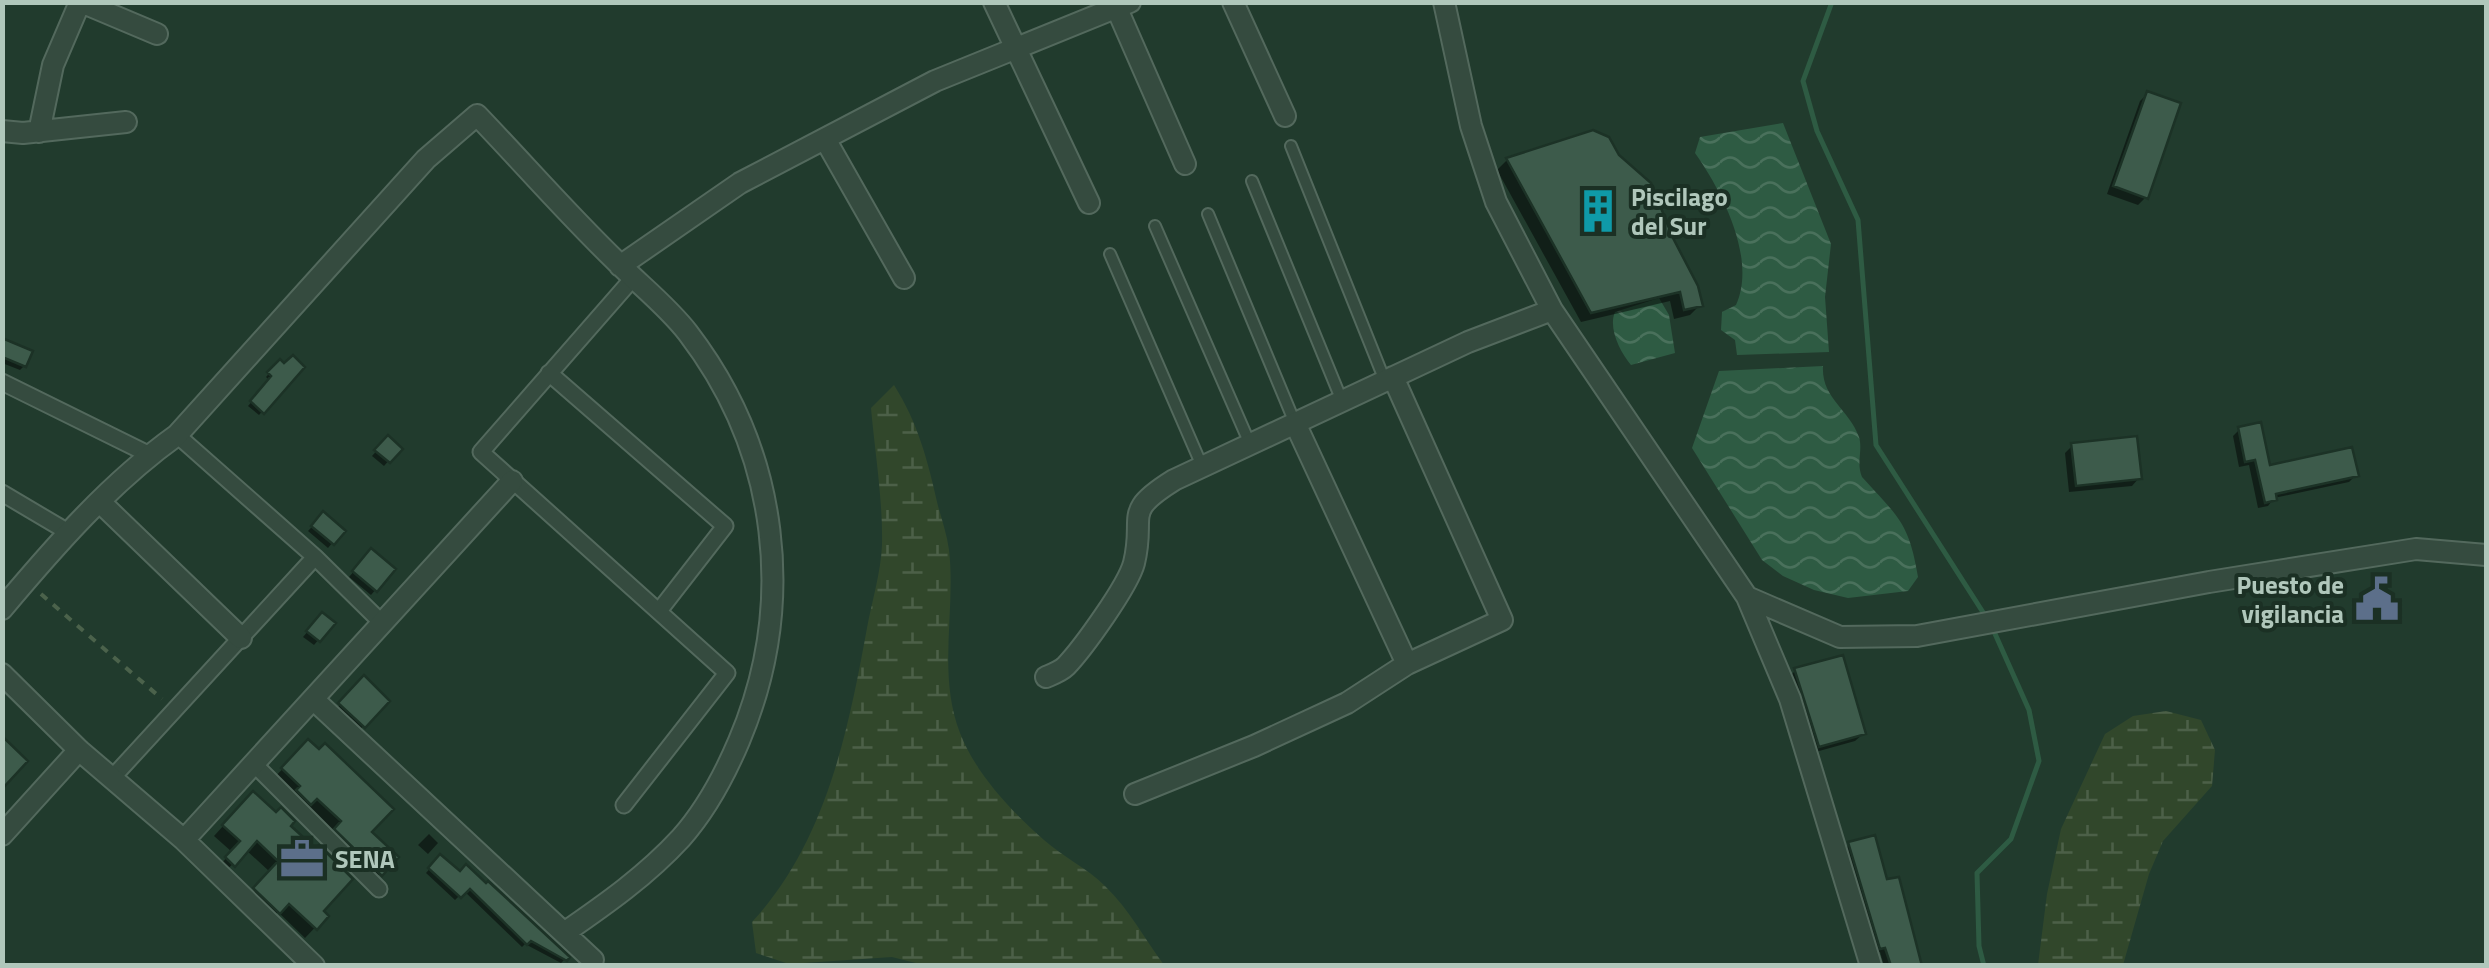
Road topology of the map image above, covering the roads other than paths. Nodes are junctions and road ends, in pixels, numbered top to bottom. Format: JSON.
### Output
{"nodes":[{"id":1,"x":80,"y":2,"type":"edge"},
{"id":2,"x":994,"y":2,"type":"edge"},
{"id":3,"x":1233,"y":2,"type":"edge"},
{"id":4,"x":1444,"y":2,"type":"edge"},
{"id":5,"x":1120,"y":4,"type":"edge"},
{"id":6,"x":157,"y":34,"type":"dead end"},
{"id":7,"x":1016,"y":48,"type":"junction"},
{"id":8,"x":1285,"y":116,"type":"dead end"},
{"id":9,"x":126,"y":122,"type":"dead end"},
{"id":10,"x":2,"y":131,"type":"edge"},
{"id":11,"x":39,"y":132,"type":"junction"},
{"id":12,"x":824,"y":139,"type":"junction"},
{"id":13,"x":1291,"y":146,"type":"dead end"},
{"id":14,"x":1184,"y":164,"type":"dead end"},
{"id":15,"x":1252,"y":181,"type":"dead end"},
{"id":16,"x":1089,"y":203,"type":"dead end"},
{"id":17,"x":1208,"y":214,"type":"dead end"},
{"id":18,"x":1155,"y":226,"type":"dead end"},
{"id":19,"x":1110,"y":254,"type":"dead end"},
{"id":20,"x":627,"y":272,"type":"junction"},
{"id":21,"x":904,"y":278,"type":"dead end"},
{"id":22,"x":1552,"y":310,"type":"junction"},
{"id":23,"x":550,"y":373,"type":"junction"},
{"id":24,"x":1389,"y":379,"type":"junction"},
{"id":25,"x":2,"y":382,"type":"edge"},
{"id":26,"x":1342,"y":401,"type":"junction"},
{"id":27,"x":1295,"y":423,"type":"junction"},
{"id":28,"x":177,"y":436,"type":"junction"},
{"id":29,"x":1250,"y":444,"type":"junction"},
{"id":30,"x":150,"y":455,"type":"junction"},
{"id":31,"x":1202,"y":466,"type":"junction"},
{"id":32,"x":512,"y":480,"type":"junction"},
{"id":33,"x":2,"y":493,"type":"edge"},
{"id":34,"x":100,"y":502,"type":"junction"},
{"id":35,"x":68,"y":532,"type":"junction"},
{"id":36,"x":2486,"y":555,"type":"edge"},
{"id":37,"x":315,"y":557,"type":"junction"},
{"id":38,"x":1748,"y":597,"type":"junction"},
{"id":39,"x":2,"y":609,"type":"edge"},
{"id":40,"x":658,"y":611,"type":"junction"},
{"id":41,"x":382,"y":623,"type":"junction"},
{"id":42,"x":241,"y":638,"type":"junction"},
{"id":43,"x":1407,"y":664,"type":"junction"},
{"id":44,"x":2,"y":674,"type":"edge"},
{"id":45,"x":1046,"y":677,"type":"dead end"},
{"id":46,"x":313,"y":699,"type":"junction"},
{"id":47,"x":80,"y":750,"type":"junction"},
{"id":48,"x":254,"y":764,"type":"junction"},
{"id":49,"x":112,"y":777,"type":"junction"},
{"id":50,"x":1136,"y":794,"type":"dead end"},
{"id":51,"x":624,"y":805,"type":"dead end"},
{"id":52,"x":2,"y":835,"type":"edge"},
{"id":53,"x":184,"y":840,"type":"junction"},
{"id":54,"x":378,"y":889,"type":"dead end"},
{"id":55,"x":564,"y":933,"type":"junction"},
{"id":56,"x":593,"y":960,"type":"dead end"},
{"id":57,"x":314,"y":966,"type":"edge"},
{"id":58,"x":1871,"y":966,"type":"edge"}],
"edges":[{"from":1,"to":6,"type":"street"},
{"from":1,"to":11,"type":"street"},
{"from":2,"to":7,"type":"street"},
{"from":3,"to":8,"type":"street"},
{"from":4,"to":22,"type":"street"},
{"from":5,"to":7,"type":"street"},
{"from":5,"to":14,"type":"street"},
{"from":7,"to":12,"type":"street"},
{"from":7,"to":16,"type":"street"},
{"from":9,"to":11,"type":"street"},
{"from":10,"to":11,"type":"street"},
{"from":12,"to":20,"type":"street"},
{"from":12,"to":21,"type":"street"},
{"from":13,"to":24,"type":"lane"},
{"from":15,"to":26,"type":"lane"},
{"from":17,"to":27,"type":"lane"},
{"from":18,"to":29,"type":"lane"},
{"from":19,"to":31,"type":"lane"},
{"from":20,"to":23,"type":"street"},
{"from":20,"to":28,"type":"street"},
{"from":20,"to":55,"type":"street"},
{"from":22,"to":24,"type":"street"},
{"from":22,"to":38,"type":"street"},
{"from":23,"to":32,"type":"street"},
{"from":23,"to":40,"type":"street"},
{"from":24,"to":26,"type":"street"},
{"from":24,"to":43,"type":"street"},
{"from":25,"to":30,"type":"street"},
{"from":26,"to":27,"type":"street"},
{"from":27,"to":29,"type":"street"},
{"from":27,"to":43,"type":"street"},
{"from":28,"to":30,"type":"street"},
{"from":28,"to":37,"type":"street"},
{"from":29,"to":31,"type":"street"},
{"from":30,"to":34,"type":"street"},
{"from":31,"to":45,"type":"street"},
{"from":32,"to":40,"type":"street"},
{"from":32,"to":41,"type":"street"},
{"from":33,"to":35,"type":"street"},
{"from":34,"to":35,"type":"street"},
{"from":34,"to":42,"type":"street"},
{"from":35,"to":39,"type":"street"},
{"from":36,"to":38,"type":"street"},
{"from":37,"to":41,"type":"street"},
{"from":37,"to":42,"type":"street"},
{"from":38,"to":58,"type":"street"},
{"from":40,"to":51,"type":"street"},
{"from":41,"to":46,"type":"street"},
{"from":42,"to":49,"type":"street"},
{"from":43,"to":50,"type":"street"},
{"from":44,"to":47,"type":"street"},
{"from":46,"to":48,"type":"street"},
{"from":46,"to":55,"type":"street"},
{"from":47,"to":49,"type":"street"},
{"from":47,"to":52,"type":"street"},
{"from":48,"to":53,"type":"street"},
{"from":48,"to":54,"type":"street"},
{"from":49,"to":53,"type":"street"},
{"from":53,"to":57,"type":"street"},
{"from":55,"to":56,"type":"street"}]}
